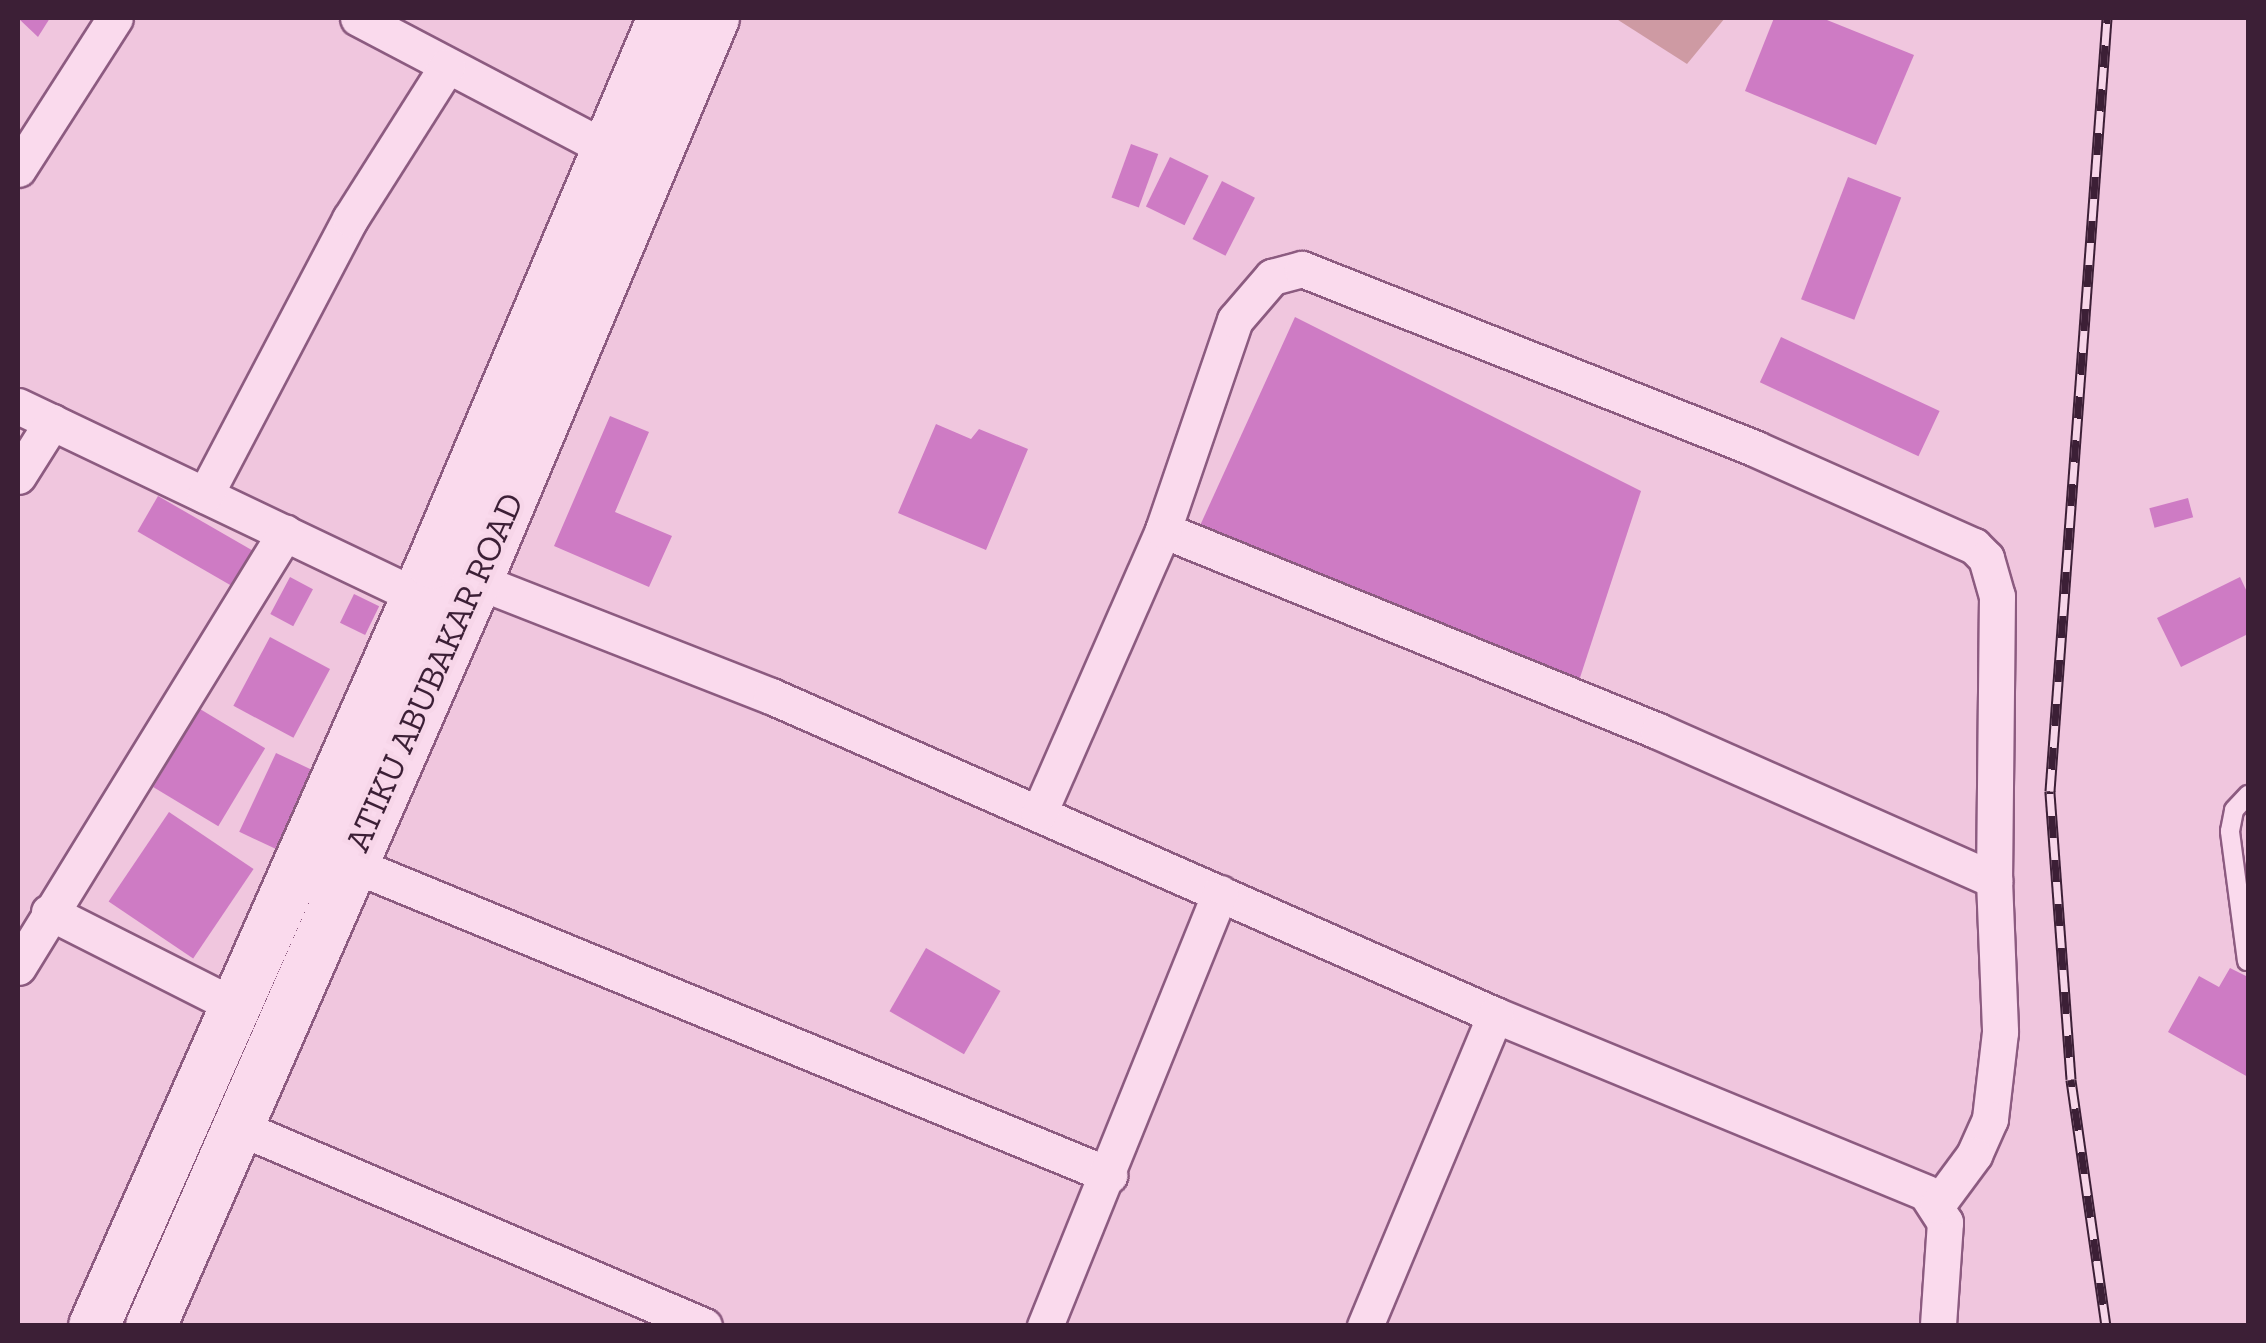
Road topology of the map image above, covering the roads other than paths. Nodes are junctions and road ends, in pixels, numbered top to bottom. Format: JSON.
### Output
{"nodes":[{"id":1,"x":114,"y":18,"type":"edge"},
{"id":2,"x":358,"y":18,"type":"edge"},
{"id":3,"x":663,"y":18,"type":"edge"},
{"id":4,"x":714,"y":18,"type":"edge"},
{"id":5,"x":446,"y":66,"type":"junction"},
{"id":6,"x":605,"y":148,"type":"junction"},
{"id":7,"x":20,"y":158,"type":"edge"},
{"id":8,"x":650,"y":170,"type":"junction"},
{"id":9,"x":18,"y":406,"type":"edge"},
{"id":10,"x":52,"y":422,"type":"junction"},
{"id":11,"x":18,"y":476,"type":"edge"},
{"id":12,"x":205,"y":495,"type":"junction"},
{"id":13,"x":1162,"y":530,"type":"junction"},
{"id":14,"x":285,"y":533,"type":"junction"},
{"id":15,"x":442,"y":580,"type":"junction"},
{"id":16,"x":2248,"y":795,"type":"edge"},
{"id":17,"x":1039,"y":813,"type":"junction"},
{"id":18,"x":349,"y":863,"type":"junction"},
{"id":19,"x":1994,"y":880,"type":"junction"},
{"id":20,"x":1220,"y":893,"type":"junction"},
{"id":21,"x":49,"y":912,"type":"junction"},
{"id":22,"x":2247,"y":961,"type":"edge"},
{"id":23,"x":18,"y":967,"type":"edge"},
{"id":24,"x":235,"y":1006,"type":"junction"},
{"id":25,"x":1495,"y":1015,"type":"junction"},
{"id":26,"x":236,"y":1126,"type":"junction"},
{"id":27,"x":1110,"y":1174,"type":"junction"},
{"id":28,"x":1937,"y":1205,"type":"junction"},
{"id":29,"x":94,"y":1326,"type":"edge"},
{"id":30,"x":151,"y":1326,"type":"edge"},
{"id":31,"x":704,"y":1326,"type":"edge"},
{"id":32,"x":1045,"y":1326,"type":"edge"},
{"id":33,"x":1364,"y":1326,"type":"edge"},
{"id":34,"x":1938,"y":1326,"type":"edge"}],
"edges":[{"from":1,"to":7,"type":"street"},
{"from":2,"to":5,"type":"street"},
{"from":3,"to":6,"type":"street"},
{"from":4,"to":8,"type":"street","name":"ATIKU ABUBAKAR ROAD"},
{"from":5,"to":6,"type":"street"},
{"from":5,"to":12,"type":"street"},
{"from":6,"to":8,"type":"street"},
{"from":6,"to":15,"type":"street"},
{"from":8,"to":15,"type":"street","name":"ATIKU ABUBAKAR ROAD"},
{"from":9,"to":10,"type":"street"},
{"from":10,"to":11,"type":"street"},
{"from":10,"to":12,"type":"street"},
{"from":12,"to":14,"type":"street"},
{"from":13,"to":17,"type":"street"},
{"from":13,"to":19,"type":"street"},
{"from":13,"to":19,"type":"street"},
{"from":14,"to":15,"type":"street"},
{"from":14,"to":21,"type":"street"},
{"from":15,"to":17,"type":"street"},
{"from":15,"to":18,"type":"street","name":"ATIKU ABUBAKAR ROAD"},
{"from":15,"to":24,"type":"street"},
{"from":16,"to":22,"type":"lane"},
{"from":17,"to":20,"type":"street"},
{"from":18,"to":26,"type":"street","name":"ATIKU ABUBAKAR ROAD"},
{"from":18,"to":27,"type":"street"},
{"from":19,"to":28,"type":"street"},
{"from":20,"to":25,"type":"street"},
{"from":20,"to":27,"type":"street"},
{"from":21,"to":23,"type":"street"},
{"from":21,"to":24,"type":"street"},
{"from":24,"to":29,"type":"street"},
{"from":25,"to":28,"type":"street"},
{"from":25,"to":33,"type":"street"},
{"from":26,"to":30,"type":"street","name":"ATIKU ABUBAKAR ROAD"},
{"from":26,"to":31,"type":"street"},
{"from":27,"to":32,"type":"street"},
{"from":28,"to":34,"type":"street"}]}
